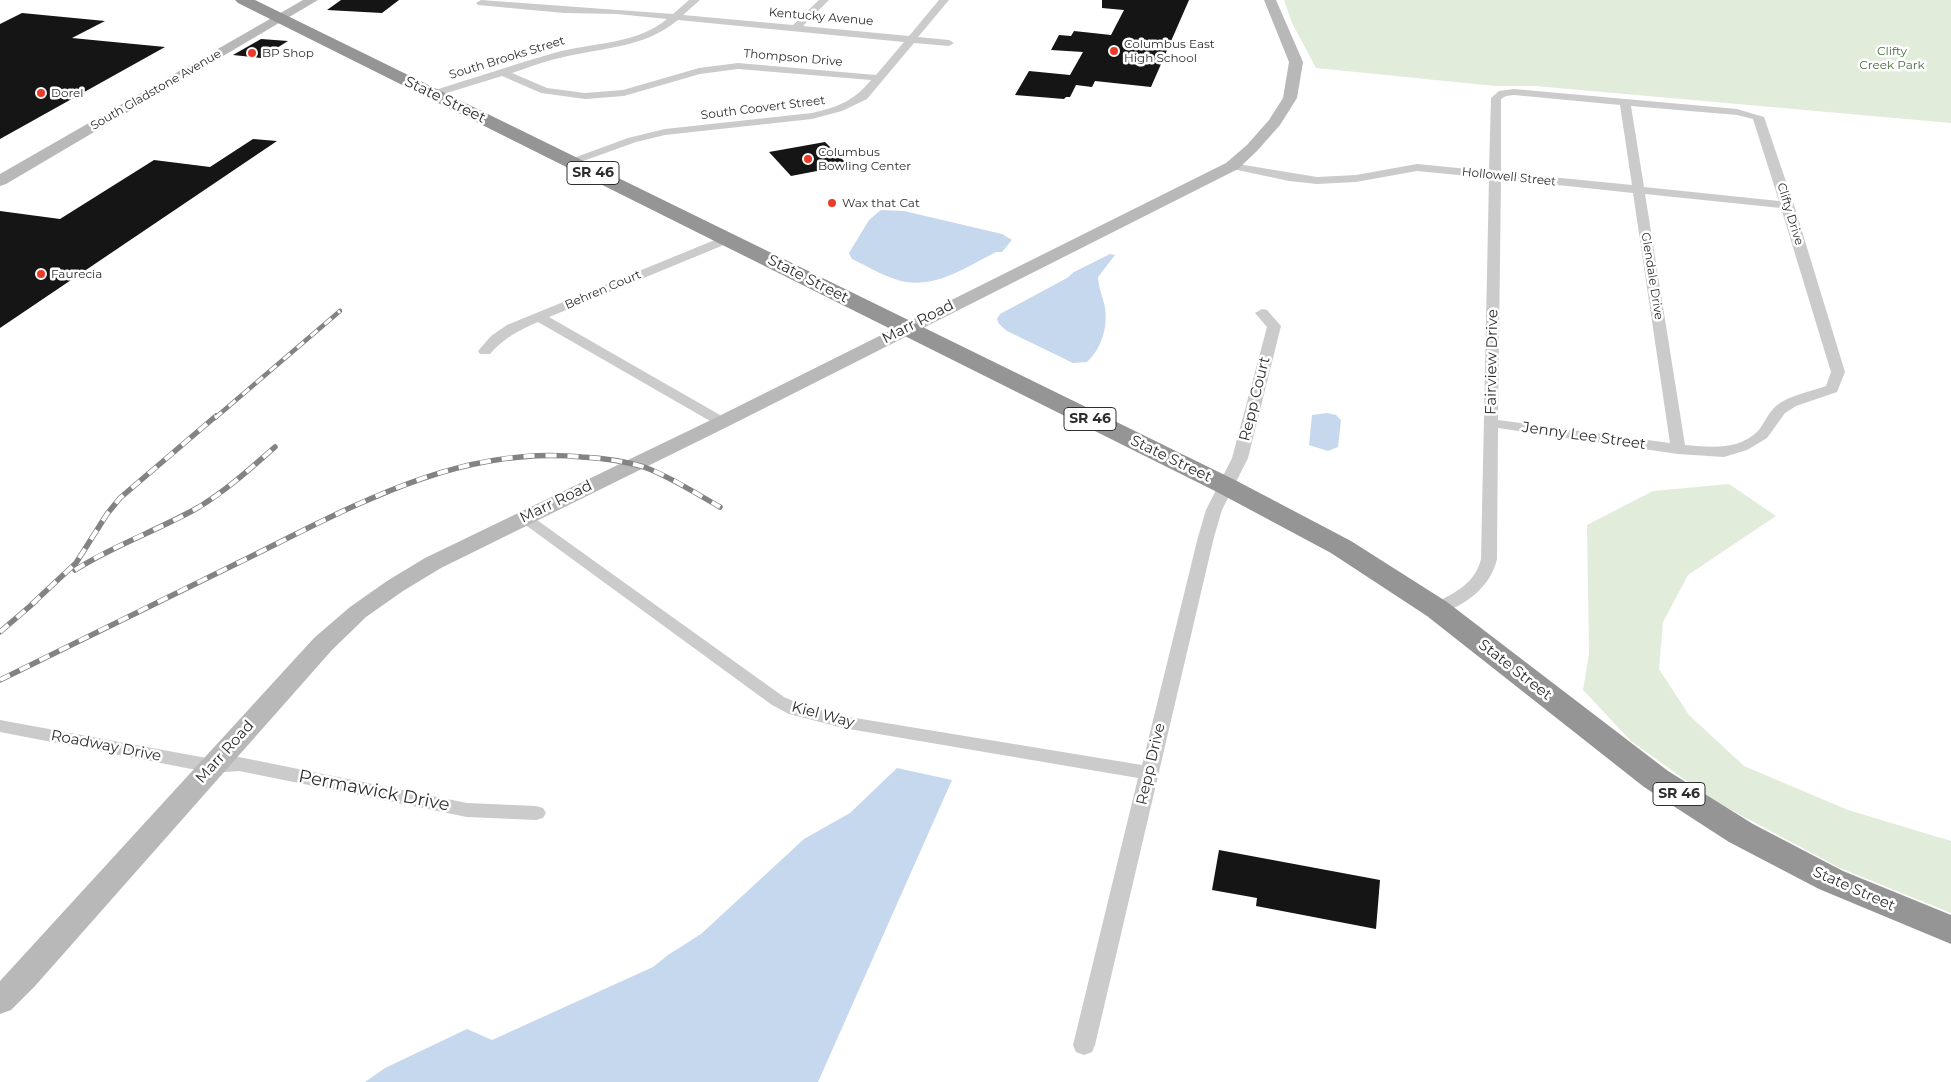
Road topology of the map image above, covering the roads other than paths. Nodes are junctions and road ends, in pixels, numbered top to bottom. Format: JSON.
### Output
{"nodes":[{"id":1,"x":243,"y":0,"type":"edge"},
{"id":2,"x":312,"y":0,"type":"edge"},
{"id":3,"x":695,"y":0,"type":"edge"},
{"id":4,"x":824,"y":0,"type":"edge"},
{"id":5,"x":944,"y":0,"type":"edge"},
{"id":6,"x":1270,"y":0,"type":"edge"},
{"id":7,"x":482,"y":3,"type":"dead end"},
{"id":8,"x":676,"y":16,"type":"junction"},
{"id":9,"x":280,"y":19,"type":"junction"},
{"id":10,"x":796,"y":28,"type":"junction"},
{"id":11,"x":912,"y":38,"type":"junction"},
{"id":12,"x":949,"y":43,"type":"dead end"},
{"id":13,"x":502,"y":72,"type":"junction"},
{"id":14,"x":879,"y":78,"type":"junction"},
{"id":15,"x":1503,"y":93,"type":"joint"},
{"id":16,"x":433,"y":94,"type":"junction"},
{"id":17,"x":1625,"y":102,"type":"junction"},
{"id":18,"x":572,"y":162,"type":"junction"},
{"id":19,"x":1232,"y":166,"type":"junction"},
{"id":20,"x":1495,"y":175,"type":"junction"},
{"id":21,"x":0,"y":181,"type":"edge"},
{"id":22,"x":1639,"y":190,"type":"junction"},
{"id":23,"x":1788,"y":205,"type":"junction"},
{"id":24,"x":727,"y":239,"type":"junction"},
{"id":25,"x":1262,"y":313,"type":"dead end"},
{"id":26,"x":539,"y":317,"type":"junction"},
{"id":27,"x":905,"y":328,"type":"junction"},
{"id":28,"x":485,"y":351,"type":"dead end"},
{"id":29,"x":722,"y":422,"type":"junction"},
{"id":30,"x":1491,"y":424,"type":"junction"},
{"id":31,"x":1678,"y":450,"type":"junction"},
{"id":32,"x":1226,"y":486,"type":"junction"},
{"id":33,"x":524,"y":518,"type":"junction"},
{"id":34,"x":1437,"y":609,"type":"junction"},
{"id":35,"x":0,"y":726,"type":"edge"},
{"id":36,"x":212,"y":766,"type":"junction"},
{"id":37,"x":1149,"y":773,"type":"junction"},
{"id":38,"x":536,"y":813,"type":"dead end"},
{"id":39,"x":1951,"y":930,"type":"edge"},
{"id":40,"x":0,"y":1001,"type":"edge"},
{"id":41,"x":1084,"y":1045,"type":"dead end"}],
"edges":[{"from":1,"to":9,"type":"highway","name":"State Street","number":"SR 46"},
{"from":2,"to":9,"type":"street","name":"South Gladstone Avenue"},
{"from":3,"to":8,"type":"street","name":"South Brooks Street"},
{"from":4,"to":10,"type":"street"},
{"from":5,"to":11,"type":"street","name":"South Coovert Street"},
{"from":6,"to":19,"type":"street","name":"Marr Road"},
{"from":7,"to":8,"type":"street","name":"Kentucky Avenue"},
{"from":8,"to":10,"type":"street","name":"Kentucky Avenue"},
{"from":8,"to":13,"type":"street","name":"South Brooks Street"},
{"from":9,"to":16,"type":"highway","name":"State Street","number":"SR 46"},
{"from":9,"to":21,"type":"street","name":"South Gladstone Avenue"},
{"from":10,"to":11,"type":"street","name":"Kentucky Avenue"},
{"from":11,"to":12,"type":"street","name":"Kentucky Avenue"},
{"from":11,"to":14,"type":"street","name":"South Coovert Street"},
{"from":13,"to":14,"type":"street","name":"Thompson Drive"},
{"from":13,"to":16,"type":"street","name":"South Brooks Street"},
{"from":14,"to":18,"type":"street","name":"South Coovert Street"},
{"from":15,"to":17,"type":"street","name":"Clifty Drive"},
{"from":15,"to":20,"type":"street","name":"Fairview Drive"},
{"from":16,"to":18,"type":"highway","name":"State Street","number":"SR 46"},
{"from":17,"to":22,"type":"street","name":"Glendale Drive"},
{"from":17,"to":23,"type":"street","name":"Clifty Drive"},
{"from":18,"to":24,"type":"highway","name":"State Street","number":"SR 46"},
{"from":19,"to":20,"type":"street","name":"Hollowell Street"},
{"from":19,"to":27,"type":"street","name":"Marr Road"},
{"from":20,"to":22,"type":"street","name":"Hollowell Street"},
{"from":20,"to":30,"type":"street","name":"Fairview Drive"},
{"from":22,"to":23,"type":"street","name":"Hollowell Street"},
{"from":22,"to":31,"type":"street","name":"Glendale Drive"},
{"from":23,"to":31,"type":"street","name":"Clifty Drive"},
{"from":24,"to":26,"type":"street","name":"Behren Court"},
{"from":24,"to":27,"type":"highway","name":"State Street","number":"SR 46"},
{"from":25,"to":32,"type":"street","name":"Repp Court"},
{"from":26,"to":28,"type":"street","name":"Behren Court"},
{"from":26,"to":29,"type":"street"},
{"from":27,"to":29,"type":"street","name":"Marr Road"},
{"from":27,"to":32,"type":"highway","name":"State Street","number":"SR 46"},
{"from":29,"to":33,"type":"street","name":"Marr Road"},
{"from":30,"to":31,"type":"street","name":"Jenny Lee Street"},
{"from":30,"to":34,"type":"street","name":"Fairview Drive"},
{"from":32,"to":34,"type":"highway","name":"State Street","number":"SR 46"},
{"from":32,"to":37,"type":"street","name":"Repp Drive"},
{"from":33,"to":36,"type":"street","name":"Marr Road"},
{"from":33,"to":37,"type":"street","name":"Kiel Way"},
{"from":34,"to":39,"type":"highway","name":"State Street","number":"SR 46"},
{"from":35,"to":36,"type":"street","name":"Roadway Drive"},
{"from":36,"to":38,"type":"street","name":"Permawick Drive"},
{"from":36,"to":40,"type":"street","name":"Marr Road"},
{"from":37,"to":41,"type":"street","name":"Repp Drive"}]}
